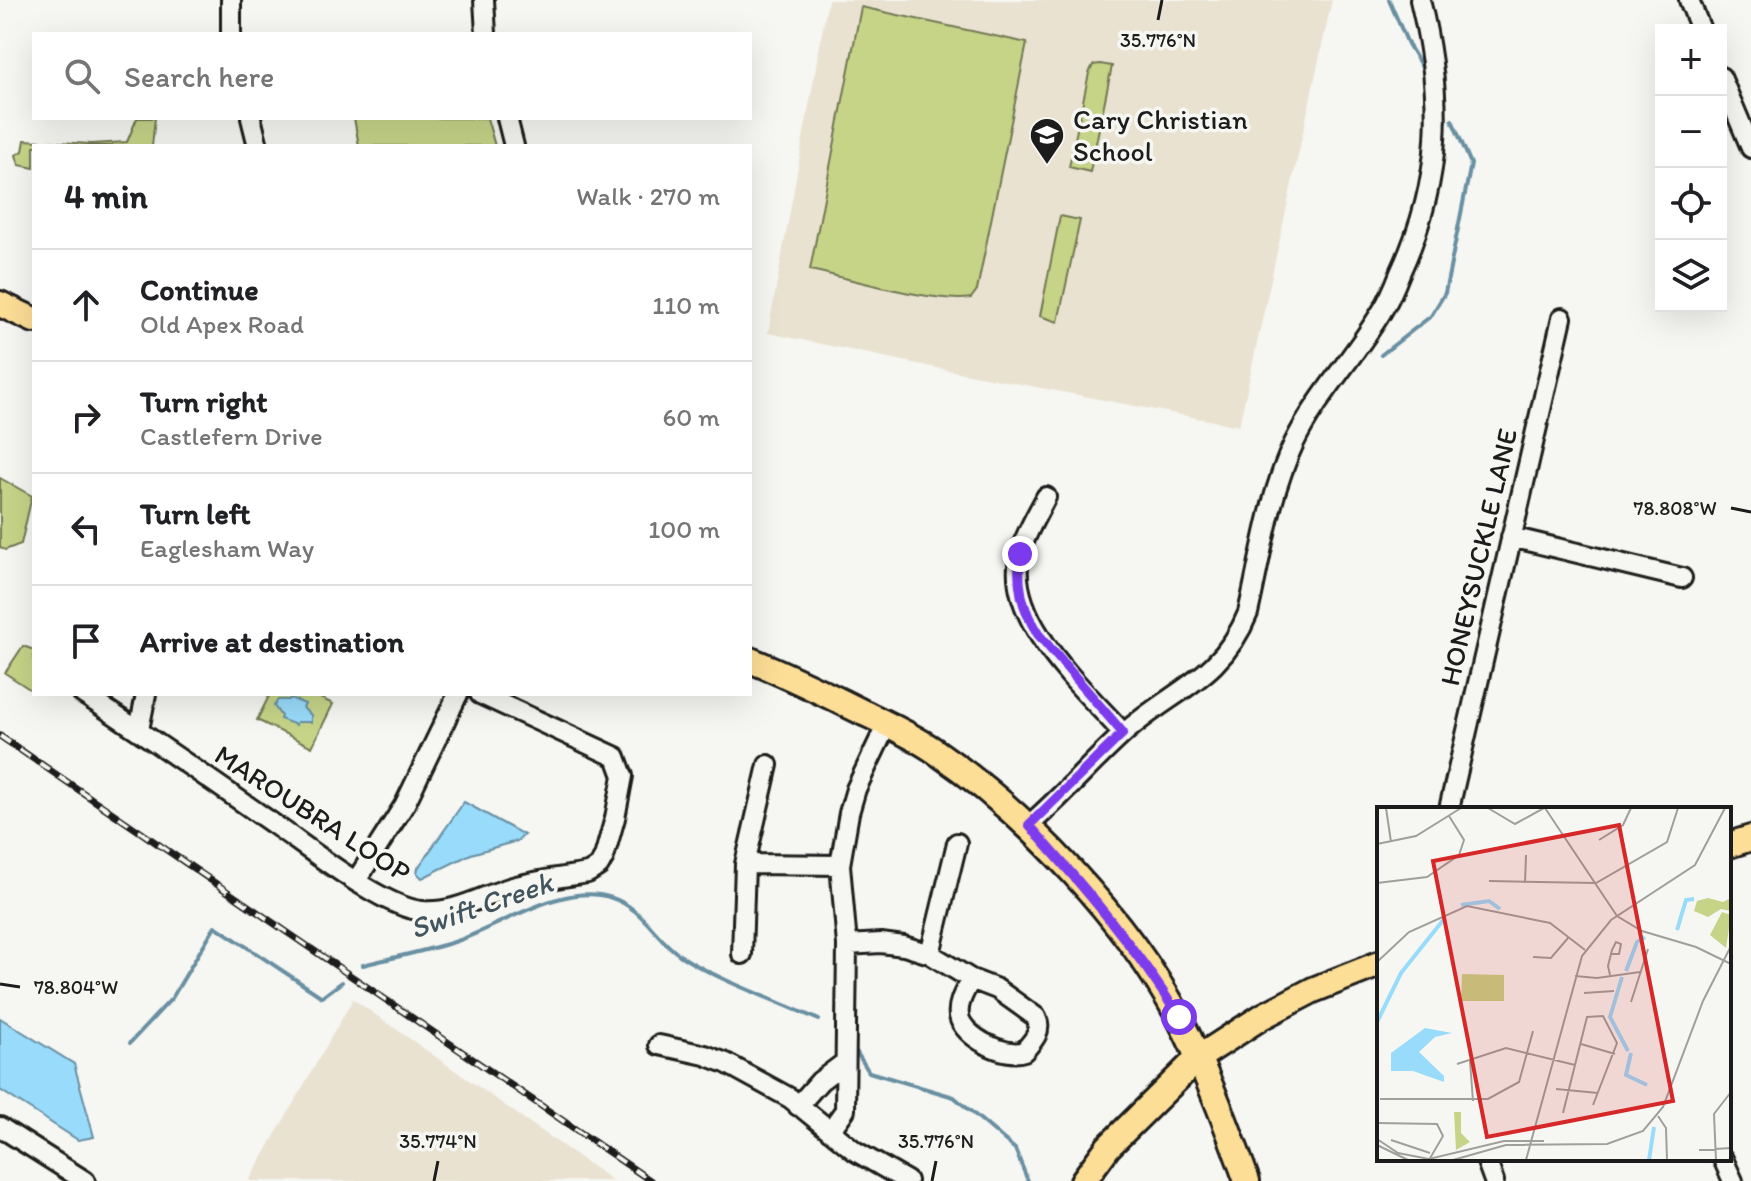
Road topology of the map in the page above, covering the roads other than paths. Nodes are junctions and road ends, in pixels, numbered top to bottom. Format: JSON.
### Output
{"nodes":[{"id":1,"x":231,"y":0,"type":"edge"},
{"id":2,"x":484,"y":0,"type":"edge"},
{"id":3,"x":1420,"y":0,"type":"edge"},
{"id":4,"x":1689,"y":0,"type":"edge"},
{"id":5,"x":1699,"y":24,"type":"edge"},
{"id":6,"x":231,"y":32,"type":"edge"},
{"id":7,"x":486,"y":32,"type":"edge"},
{"id":8,"x":1727,"y":91,"type":"edge"},
{"id":9,"x":252,"y":120,"type":"edge"},
{"id":10,"x":508,"y":120,"type":"edge"},
{"id":11,"x":258,"y":144,"type":"edge"},
{"id":12,"x":514,"y":144,"type":"edge"},
{"id":13,"x":1751,"y":148,"type":"edge"},
{"id":14,"x":0,"y":304,"type":"edge"},
{"id":15,"x":1562,"y":318,"type":"dead end"},
{"id":16,"x":32,"y":319,"type":"edge"},
{"id":17,"x":1046,"y":497,"type":"dead end"},
{"id":18,"x":1511,"y":537,"type":"junction"},
{"id":19,"x":1682,"y":578,"type":"dead end"},
{"id":20,"x":752,"y":661,"type":"edge"},
{"id":21,"x":86,"y":696,"type":"edge"},
{"id":22,"x":146,"y":696,"type":"edge"},
{"id":23,"x":457,"y":696,"type":"edge"},
{"id":24,"x":484,"y":696,"type":"edge"},
{"id":25,"x":887,"y":724,"type":"junction"},
{"id":26,"x":139,"y":730,"type":"junction"},
{"id":27,"x":1123,"y":733,"type":"junction"},
{"id":28,"x":768,"y":765,"type":"dead end"},
{"id":29,"x":1449,"y":807,"type":"edge"},
{"id":30,"x":1029,"y":825,"type":"junction"},
{"id":31,"x":1751,"y":838,"type":"edge"},
{"id":32,"x":957,"y":843,"type":"dead end"},
{"id":33,"x":1731,"y":844,"type":"edge"},
{"id":34,"x":745,"y":864,"type":"junction"},
{"id":35,"x":840,"y":865,"type":"junction"},
{"id":36,"x":356,"y":881,"type":"junction"},
{"id":37,"x":847,"y":945,"type":"junction"},
{"id":38,"x":742,"y":954,"type":"dead end"},
{"id":39,"x":930,"y":954,"type":"junction"},
{"id":40,"x":1377,"y":965,"type":"edge"},
{"id":41,"x":971,"y":979,"type":"junction"},
{"id":42,"x":659,"y":1045,"type":"dead end"},
{"id":43,"x":1198,"y":1058,"type":"junction"},
{"id":44,"x":844,"y":1063,"type":"junction"},
{"id":45,"x":798,"y":1106,"type":"junction"},
{"id":46,"x":0,"y":1127,"type":"edge"},
{"id":47,"x":830,"y":1131,"type":"junction"},
{"id":48,"x":1487,"y":1161,"type":"edge"},
{"id":49,"x":1724,"y":1161,"type":"edge"},
{"id":50,"x":85,"y":1181,"type":"edge"},
{"id":51,"x":907,"y":1181,"type":"edge"},
{"id":52,"x":1083,"y":1181,"type":"edge"},
{"id":53,"x":1247,"y":1181,"type":"edge"},
{"id":54,"x":1494,"y":1181,"type":"edge"},
{"id":55,"x":1733,"y":1181,"type":"edge"}],
"edges":[{"from":1,"to":6,"type":"street"},
{"from":2,"to":7,"type":"street"},
{"from":3,"to":27,"type":"street"},
{"from":4,"to":5,"type":"street"},
{"from":8,"to":13,"type":"street"},
{"from":9,"to":11,"type":"street"},
{"from":10,"to":12,"type":"street"},
{"from":14,"to":16,"type":"main road"},
{"from":15,"to":18,"type":"street","name":"HONEYSUCKLE LANE"},
{"from":17,"to":27,"type":"street"},
{"from":18,"to":19,"type":"street"},
{"from":18,"to":29,"type":"street","name":"HONEYSUCKLE LANE"},
{"from":20,"to":25,"type":"main road"},
{"from":21,"to":26,"type":"street","name":"MAROUBRA LOOP"},
{"from":22,"to":26,"type":"street"},
{"from":23,"to":36,"type":"street"},
{"from":24,"to":36,"type":"street","name":"MAROUBRA LOOP"},
{"from":25,"to":30,"type":"main road"},
{"from":25,"to":35,"type":"street"},
{"from":26,"to":36,"type":"street","name":"MAROUBRA LOOP"},
{"from":27,"to":30,"type":"street"},
{"from":28,"to":34,"type":"street"},
{"from":30,"to":43,"type":"main road"},
{"from":31,"to":33,"type":"main road"},
{"from":32,"to":39,"type":"street"},
{"from":34,"to":35,"type":"street"},
{"from":34,"to":38,"type":"street"},
{"from":35,"to":37,"type":"street"},
{"from":37,"to":39,"type":"street"},
{"from":37,"to":44,"type":"street"},
{"from":39,"to":41,"type":"street"},
{"from":40,"to":43,"type":"main road"},
{"from":41,"to":41,"type":"street"},
{"from":42,"to":45,"type":"street"},
{"from":43,"to":52,"type":"main road"},
{"from":43,"to":53,"type":"main road"},
{"from":44,"to":45,"type":"street"},
{"from":44,"to":47,"type":"street"},
{"from":45,"to":47,"type":"street"},
{"from":46,"to":50,"type":"street"},
{"from":47,"to":51,"type":"street"},
{"from":48,"to":54,"type":"street"},
{"from":49,"to":55,"type":"street"}]}
